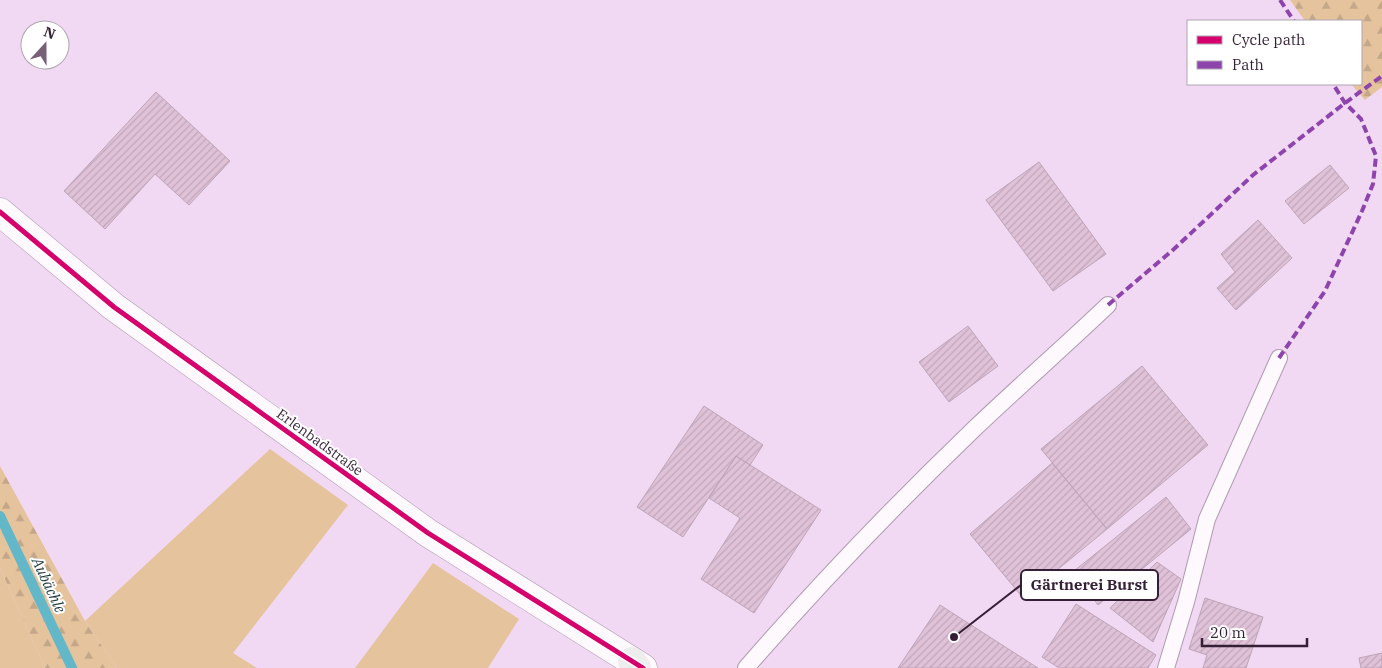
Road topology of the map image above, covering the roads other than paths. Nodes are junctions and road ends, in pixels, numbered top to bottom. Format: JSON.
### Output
{"nodes":[{"id":1,"x":0,"y":212,"type":"edge"},
{"id":2,"x":1108,"y":305,"type":"dead end"},
{"id":3,"x":1278,"y":358,"type":"dead end"},
{"id":4,"x":638,"y":666,"type":"edge"},
{"id":5,"x":746,"y":668,"type":"edge"},
{"id":6,"x":1166,"y":668,"type":"edge"}],
"edges":[{"from":1,"to":4,"type":"street","name":"Erlenbadstraße"},
{"from":2,"to":5,"type":"lane"},
{"from":3,"to":6,"type":"lane"}]}
